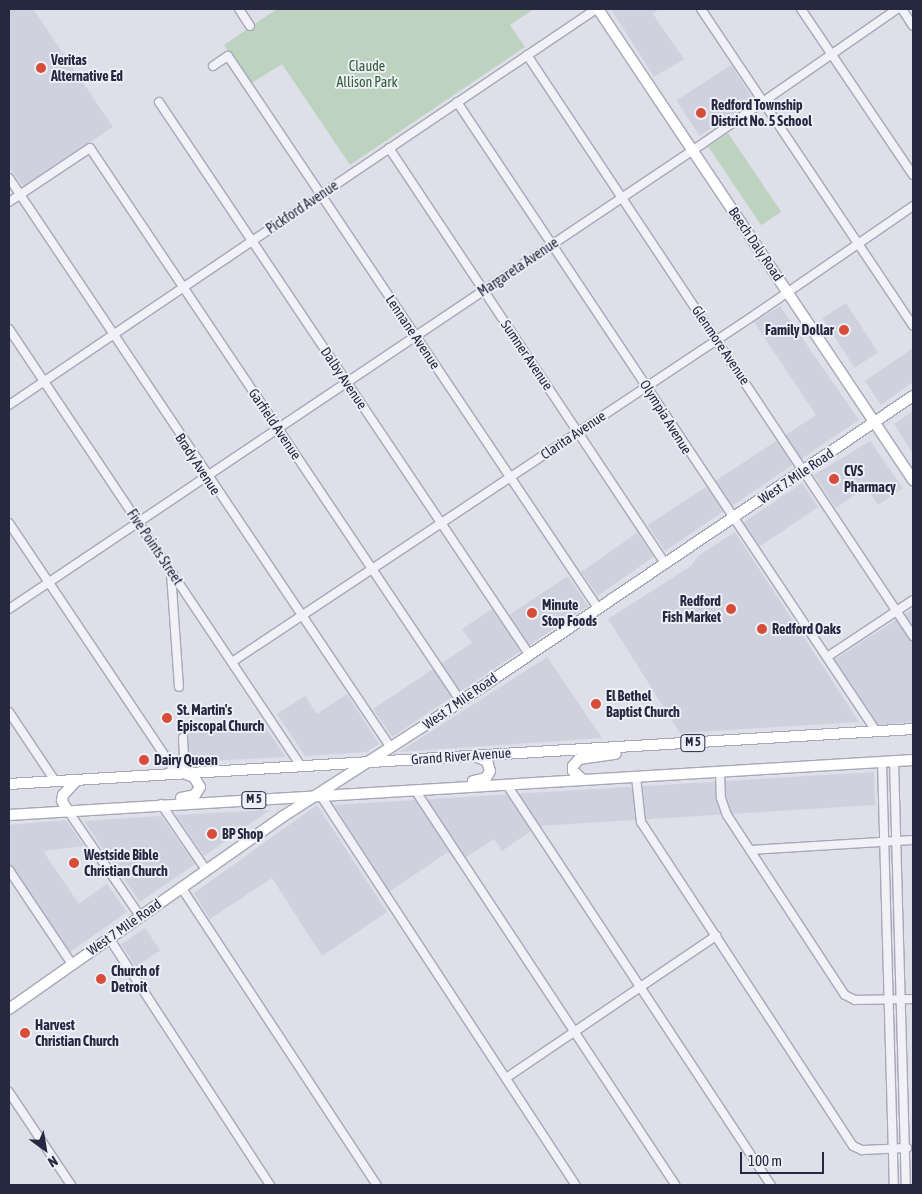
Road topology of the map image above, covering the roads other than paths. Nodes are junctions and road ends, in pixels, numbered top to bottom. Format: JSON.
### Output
{"nodes":[{"id":1,"x":239,"y":9,"type":"edge"},
{"id":2,"x":597,"y":9,"type":"edge"},
{"id":3,"x":701,"y":9,"type":"edge"},
{"id":4,"x":801,"y":9,"type":"edge"},
{"id":5,"x":896,"y":9,"type":"edge"},
{"id":6,"x":902,"y":9,"type":"edge"},
{"id":7,"x":250,"y":26,"type":"dead end"},
{"id":8,"x":913,"y":26,"type":"edge"},
{"id":9,"x":831,"y":54,"type":"junction"},
{"id":10,"x":527,"y":55,"type":"junction"},
{"id":11,"x":214,"y":66,"type":"dead end"},
{"id":12,"x":762,"y":101,"type":"junction"},
{"id":13,"x":160,"y":102,"type":"dead end"},
{"id":14,"x":457,"y":102,"type":"junction"},
{"id":15,"x":389,"y":148,"type":"junction"},
{"id":16,"x":693,"y":150,"type":"junction"},
{"id":17,"x":913,"y":175,"type":"edge"},
{"id":18,"x":9,"y":178,"type":"edge"},
{"id":19,"x":20,"y":194,"type":"junction"},
{"id":20,"x":320,"y":195,"type":"junction"},
{"id":21,"x":622,"y":197,"type":"junction"},
{"id":22,"x":9,"y":202,"type":"edge"},
{"id":23,"x":913,"y":206,"type":"edge"},
{"id":24,"x":252,"y":241,"type":"junction"},
{"id":25,"x":552,"y":244,"type":"junction"},
{"id":26,"x":858,"y":244,"type":"junction"},
{"id":27,"x":183,"y":287,"type":"junction"},
{"id":28,"x":484,"y":290,"type":"junction"},
{"id":29,"x":788,"y":292,"type":"junction"},
{"id":30,"x":913,"y":326,"type":"edge"},
{"id":31,"x":9,"y":330,"type":"edge"},
{"id":32,"x":114,"y":334,"type":"junction"},
{"id":33,"x":415,"y":335,"type":"junction"},
{"id":34,"x":717,"y":340,"type":"junction"},
{"id":35,"x":44,"y":381,"type":"junction"},
{"id":36,"x":347,"y":382,"type":"junction"},
{"id":37,"x":647,"y":386,"type":"junction"},
{"id":38,"x":913,"y":396,"type":"edge"},
{"id":39,"x":9,"y":405,"type":"edge"},
{"id":40,"x":876,"y":423,"type":"junction"},
{"id":41,"x":278,"y":428,"type":"junction"},
{"id":42,"x":578,"y":432,"type":"junction"},
{"id":43,"x":805,"y":470,"type":"junction"},
{"id":44,"x":206,"y":476,"type":"junction"},
{"id":45,"x":511,"y":478,"type":"junction"},
{"id":46,"x":913,"y":480,"type":"edge"},
{"id":47,"x":732,"y":518,"type":"junction"},
{"id":48,"x":137,"y":521,"type":"junction"},
{"id":49,"x":9,"y":523,"type":"edge"},
{"id":50,"x":442,"y":523,"type":"junction"},
{"id":51,"x":665,"y":563,"type":"junction"},
{"id":52,"x":372,"y":569,"type":"junction"},
{"id":53,"x":171,"y":570,"type":"junction"},
{"id":54,"x":48,"y":582,"type":"junction"},
{"id":55,"x":913,"y":600,"type":"edge"},
{"id":56,"x":598,"y":608,"type":"junction"},
{"id":57,"x":9,"y":609,"type":"edge"},
{"id":58,"x":897,"y":611,"type":"junction"},
{"id":59,"x":301,"y":616,"type":"junction"},
{"id":60,"x":913,"y":636,"type":"edge"},
{"id":61,"x":529,"y":654,"type":"junction"},
{"id":62,"x":827,"y":657,"type":"junction"},
{"id":63,"x":232,"y":662,"type":"junction"},
{"id":64,"x":179,"y":687,"type":"dead end"},
{"id":65,"x":460,"y":700,"type":"junction"},
{"id":66,"x":9,"y":712,"type":"edge"},
{"id":67,"x":913,"y":729,"type":"edge"},
{"id":68,"x":876,"y":731,"type":"junction"},
{"id":69,"x":183,"y":738,"type":"dead end"},
{"id":70,"x":670,"y":744,"type":"junction"},
{"id":71,"x":391,"y":748,"type":"junction"},
{"id":72,"x":913,"y":754,"type":"edge"},
{"id":73,"x":472,"y":756,"type":"junction"},
{"id":74,"x":913,"y":760,"type":"edge"},
{"id":75,"x":894,"y":761,"type":"junction"},
{"id":76,"x":368,"y":762,"type":"junction"},
{"id":77,"x":882,"y":762,"type":"junction"},
{"id":78,"x":301,"y":766,"type":"junction"},
{"id":79,"x":822,"y":766,"type":"junction"},
{"id":80,"x":720,"y":773,"type":"junction"},
{"id":81,"x":173,"y":774,"type":"junction"},
{"id":82,"x":185,"y":774,"type":"junction"},
{"id":83,"x":636,"y":777,"type":"junction"},
{"id":84,"x":77,"y":780,"type":"junction"},
{"id":85,"x":583,"y":780,"type":"junction"},
{"id":86,"x":55,"y":781,"type":"junction"},
{"id":87,"x":9,"y":784,"type":"edge"},
{"id":88,"x":507,"y":785,"type":"junction"},
{"id":89,"x":441,"y":789,"type":"junction"},
{"id":90,"x":415,"y":790,"type":"junction"},
{"id":91,"x":317,"y":796,"type":"junction"},
{"id":92,"x":161,"y":804,"type":"junction"},
{"id":93,"x":68,"y":811,"type":"junction"},
{"id":94,"x":9,"y":815,"type":"edge"},
{"id":95,"x":913,"y":840,"type":"edge"},
{"id":96,"x":884,"y":841,"type":"junction"},
{"id":97,"x":897,"y":841,"type":"junction"},
{"id":98,"x":750,"y":850,"type":"junction"},
{"id":99,"x":9,"y":870,"type":"edge"},
{"id":100,"x":206,"y":870,"type":"junction"},
{"id":101,"x":181,"y":887,"type":"junction"},
{"id":102,"x":140,"y":916,"type":"junction"},
{"id":103,"x":716,"y":936,"type":"junction"},
{"id":104,"x":109,"y":938,"type":"junction"},
{"id":105,"x":72,"y":964,"type":"junction"},
{"id":106,"x":640,"y":986,"type":"junction"},
{"id":107,"x":913,"y":999,"type":"edge"},
{"id":108,"x":889,"y":1000,"type":"junction"},
{"id":109,"x":902,"y":1000,"type":"junction"},
{"id":110,"x":9,"y":1009,"type":"edge"},
{"id":111,"x":574,"y":1032,"type":"junction"},
{"id":112,"x":506,"y":1078,"type":"junction"},
{"id":113,"x":9,"y":1092,"type":"edge"},
{"id":114,"x":907,"y":1148,"type":"junction"},
{"id":115,"x":894,"y":1149,"type":"junction"},
{"id":116,"x":71,"y":1185,"type":"edge"},
{"id":117,"x":270,"y":1185,"type":"edge"},
{"id":118,"x":377,"y":1185,"type":"edge"},
{"id":119,"x":576,"y":1185,"type":"edge"},
{"id":120,"x":674,"y":1185,"type":"edge"},
{"id":121,"x":771,"y":1185,"type":"edge"},
{"id":122,"x":894,"y":1185,"type":"edge"},
{"id":123,"x":906,"y":1185,"type":"edge"}],
"edges":[{"from":1,"to":7,"type":"street"},
{"from":2,"to":10,"type":"street","name":"Pickford Avenue"},
{"from":2,"to":16,"type":"main road","name":"Beech Daly Road"},
{"from":3,"to":12,"type":"street"},
{"from":4,"to":9,"type":"street"},
{"from":5,"to":9,"type":"street","name":"Margareta Avenue"},
{"from":6,"to":8,"type":"street"},
{"from":9,"to":12,"type":"street","name":"Margareta Avenue"},
{"from":9,"to":17,"type":"street"},
{"from":10,"to":14,"type":"street","name":"Pickford Avenue"},
{"from":10,"to":21,"type":"street","name":"Glenmore Avenue"},
{"from":11,"to":20,"type":"street","name":"Lennane Avenue"},
{"from":12,"to":16,"type":"street","name":"Margareta Avenue"},
{"from":12,"to":26,"type":"street"},
{"from":13,"to":24,"type":"street","name":"Dalby Avenue"},
{"from":14,"to":15,"type":"street","name":"Pickford Avenue"},
{"from":14,"to":25,"type":"street","name":"Olympia Avenue"},
{"from":15,"to":20,"type":"street","name":"Pickford Avenue"},
{"from":15,"to":28,"type":"street","name":"Sumner Avenue"},
{"from":16,"to":21,"type":"street","name":"Margareta Avenue"},
{"from":16,"to":29,"type":"main road","name":"Beech Daly Road"},
{"from":18,"to":19,"type":"street","name":"Brady Avenue"},
{"from":19,"to":22,"type":"street"},
{"from":19,"to":27,"type":"street","name":"Garfield Avenue"},
{"from":19,"to":32,"type":"street","name":"Brady Avenue"},
{"from":20,"to":24,"type":"street","name":"Pickford Avenue"},
{"from":20,"to":33,"type":"street","name":"Lennane Avenue"},
{"from":21,"to":25,"type":"street","name":"Margareta Avenue"},
{"from":21,"to":34,"type":"street","name":"Glenmore Avenue"},
{"from":23,"to":26,"type":"street","name":"Clarita Avenue"},
{"from":24,"to":27,"type":"street","name":"Pickford Avenue"},
{"from":24,"to":36,"type":"street","name":"Dalby Avenue"},
{"from":25,"to":28,"type":"street","name":"Margareta Avenue"},
{"from":25,"to":37,"type":"street","name":"Olympia Avenue"},
{"from":26,"to":29,"type":"street","name":"Clarita Avenue"},
{"from":26,"to":30,"type":"street"},
{"from":27,"to":32,"type":"street","name":"Pickford Avenue"},
{"from":27,"to":41,"type":"street","name":"Garfield Avenue"},
{"from":28,"to":33,"type":"street","name":"Margareta Avenue"},
{"from":28,"to":42,"type":"street","name":"Sumner Avenue"},
{"from":29,"to":34,"type":"street","name":"Clarita Avenue"},
{"from":29,"to":40,"type":"main road","name":"Beech Daly Road"},
{"from":31,"to":35,"type":"street","name":"Five Points Street"},
{"from":32,"to":35,"type":"street","name":"Pickford Avenue"},
{"from":32,"to":44,"type":"street","name":"Brady Avenue"},
{"from":33,"to":36,"type":"street","name":"Margareta Avenue"},
{"from":33,"to":45,"type":"street","name":"Lennane Avenue"},
{"from":34,"to":37,"type":"street","name":"Clarita Avenue"},
{"from":34,"to":43,"type":"street","name":"Glenmore Avenue"},
{"from":35,"to":39,"type":"street","name":"Pickford Avenue"},
{"from":35,"to":48,"type":"street","name":"Five Points Street"},
{"from":36,"to":41,"type":"street","name":"Margareta Avenue"},
{"from":36,"to":50,"type":"street","name":"Dalby Avenue"},
{"from":37,"to":42,"type":"street","name":"Clarita Avenue"},
{"from":37,"to":47,"type":"street","name":"Olympia Avenue"},
{"from":38,"to":40,"type":"main road","name":"West 7 Mile Road"},
{"from":40,"to":43,"type":"main road","name":"West 7 Mile Road"},
{"from":40,"to":46,"type":"main road","name":"Beech Daly Road"},
{"from":41,"to":44,"type":"street","name":"Margareta Avenue"},
{"from":41,"to":52,"type":"street","name":"Garfield Avenue"},
{"from":42,"to":45,"type":"street","name":"Clarita Avenue"},
{"from":42,"to":51,"type":"street","name":"Sumner Avenue"},
{"from":43,"to":47,"type":"main road","name":"West 7 Mile Road"},
{"from":43,"to":58,"type":"street","name":"Glenmore Avenue"},
{"from":44,"to":48,"type":"street","name":"Margareta Avenue"},
{"from":44,"to":59,"type":"street","name":"Brady Avenue"},
{"from":45,"to":50,"type":"street","name":"Clarita Avenue"},
{"from":45,"to":56,"type":"street","name":"Lennane Avenue"},
{"from":47,"to":51,"type":"main road","name":"West 7 Mile Road"},
{"from":47,"to":62,"type":"street","name":"Olympia Avenue"},
{"from":48,"to":53,"type":"street","name":"Five Points Street"},
{"from":48,"to":54,"type":"street","name":"Margareta Avenue"},
{"from":49,"to":54,"type":"street"},
{"from":50,"to":52,"type":"street","name":"Clarita Avenue"},
{"from":50,"to":61,"type":"street","name":"Dalby Avenue"},
{"from":51,"to":56,"type":"main road","name":"West 7 Mile Road"},
{"from":52,"to":59,"type":"street","name":"Clarita Avenue"},
{"from":52,"to":65,"type":"street","name":"Garfield Avenue"},
{"from":53,"to":63,"type":"street","name":"Five Points Street"},
{"from":53,"to":64,"type":"street"},
{"from":54,"to":57,"type":"street","name":"Margareta Avenue"},
{"from":54,"to":81,"type":"street"},
{"from":55,"to":58,"type":"street"},
{"from":56,"to":61,"type":"main road","name":"West 7 Mile Road"},
{"from":58,"to":60,"type":"street","name":"Glenmore Avenue"},
{"from":58,"to":62,"type":"street"},
{"from":59,"to":63,"type":"street","name":"Clarita Avenue"},
{"from":59,"to":71,"type":"street","name":"Brady Avenue"},
{"from":61,"to":65,"type":"main road","name":"West 7 Mile Road"},
{"from":62,"to":68,"type":"street","name":"Olympia Avenue"},
{"from":63,"to":78,"type":"street","name":"Five Points Street"},
{"from":65,"to":71,"type":"main road","name":"West 7 Mile Road"},
{"from":66,"to":86,"type":"street"},
{"from":67,"to":68,"type":"main road","name":"Grand River Avenue","number":"M 5"},
{"from":68,"to":70,"type":"main road","name":"Grand River Avenue","number":"M 5"},
{"from":69,"to":82,"type":"street"},
{"from":70,"to":73,"type":"main road","name":"Grand River Avenue","number":"M 5"},
{"from":70,"to":85,"type":"main road"},
{"from":71,"to":76,"type":"main road","name":"West 7 Mile Road"},
{"from":72,"to":79,"type":"main road"},
{"from":73,"to":76,"type":"main road","name":"Grand River Avenue","number":"M 5"},
{"from":73,"to":89,"type":"main road"},
{"from":74,"to":75,"type":"main road","number":"M 5"},
{"from":75,"to":77,"type":"main road","number":"M 5"},
{"from":75,"to":97,"type":"street"},
{"from":76,"to":78,"type":"main road","name":"Grand River Avenue","number":"M 5"},
{"from":76,"to":91,"type":"main road","name":"West 7 Mile Road"},
{"from":77,"to":79,"type":"main road","number":"M 5"},
{"from":77,"to":96,"type":"street"},
{"from":78,"to":82,"type":"main road","name":"Grand River Avenue","number":"M 5"},
{"from":79,"to":80,"type":"main road","number":"M 5"},
{"from":80,"to":83,"type":"main road","number":"M 5"},
{"from":80,"to":98,"type":"street"},
{"from":81,"to":82,"type":"main road","name":"Grand River Avenue","number":"M 5"},
{"from":81,"to":84,"type":"main road","name":"Grand River Avenue","number":"M 5"},
{"from":82,"to":92,"type":"main road"},
{"from":83,"to":85,"type":"main road","number":"M 5"},
{"from":83,"to":103,"type":"street"},
{"from":84,"to":86,"type":"main road","name":"Grand River Avenue","number":"M 5"},
{"from":84,"to":93,"type":"main road"},
{"from":85,"to":88,"type":"main road","number":"M 5"},
{"from":86,"to":87,"type":"main road","name":"Grand River Avenue","number":"M 5"},
{"from":88,"to":89,"type":"main road","number":"M 5"},
{"from":88,"to":106,"type":"street"},
{"from":89,"to":90,"type":"main road","number":"M 5"},
{"from":90,"to":91,"type":"main road","number":"M 5"},
{"from":90,"to":111,"type":"street"},
{"from":91,"to":92,"type":"main road","number":"M 5"},
{"from":91,"to":100,"type":"main road","name":"West 7 Mile Road"},
{"from":91,"to":112,"type":"street"},
{"from":92,"to":93,"type":"main road","number":"M 5"},
{"from":92,"to":100,"type":"street"},
{"from":93,"to":94,"type":"main road","number":"M 5"},
{"from":93,"to":102,"type":"street"},
{"from":95,"to":97,"type":"street"},
{"from":96,"to":97,"type":"street"},
{"from":96,"to":98,"type":"street"},
{"from":96,"to":108,"type":"street"},
{"from":97,"to":109,"type":"street"},
{"from":98,"to":108,"type":"street"},
{"from":99,"to":105,"type":"street"},
{"from":100,"to":101,"type":"main road","name":"West 7 Mile Road"},
{"from":101,"to":102,"type":"main road","name":"West 7 Mile Road"},
{"from":101,"to":118,"type":"street"},
{"from":102,"to":104,"type":"main road","name":"West 7 Mile Road"},
{"from":103,"to":106,"type":"street"},
{"from":103,"to":115,"type":"street"},
{"from":104,"to":105,"type":"main road","name":"West 7 Mile Road"},
{"from":104,"to":117,"type":"street"},
{"from":105,"to":110,"type":"main road","name":"West 7 Mile Road"},
{"from":106,"to":111,"type":"street"},
{"from":106,"to":121,"type":"street"},
{"from":107,"to":109,"type":"street"},
{"from":108,"to":109,"type":"street"},
{"from":108,"to":115,"type":"street"},
{"from":109,"to":114,"type":"street"},
{"from":111,"to":112,"type":"street"},
{"from":111,"to":120,"type":"street"},
{"from":112,"to":119,"type":"street"},
{"from":113,"to":116,"type":"street"},
{"from":114,"to":115,"type":"street"},
{"from":114,"to":123,"type":"street"},
{"from":115,"to":122,"type":"street"}]}
